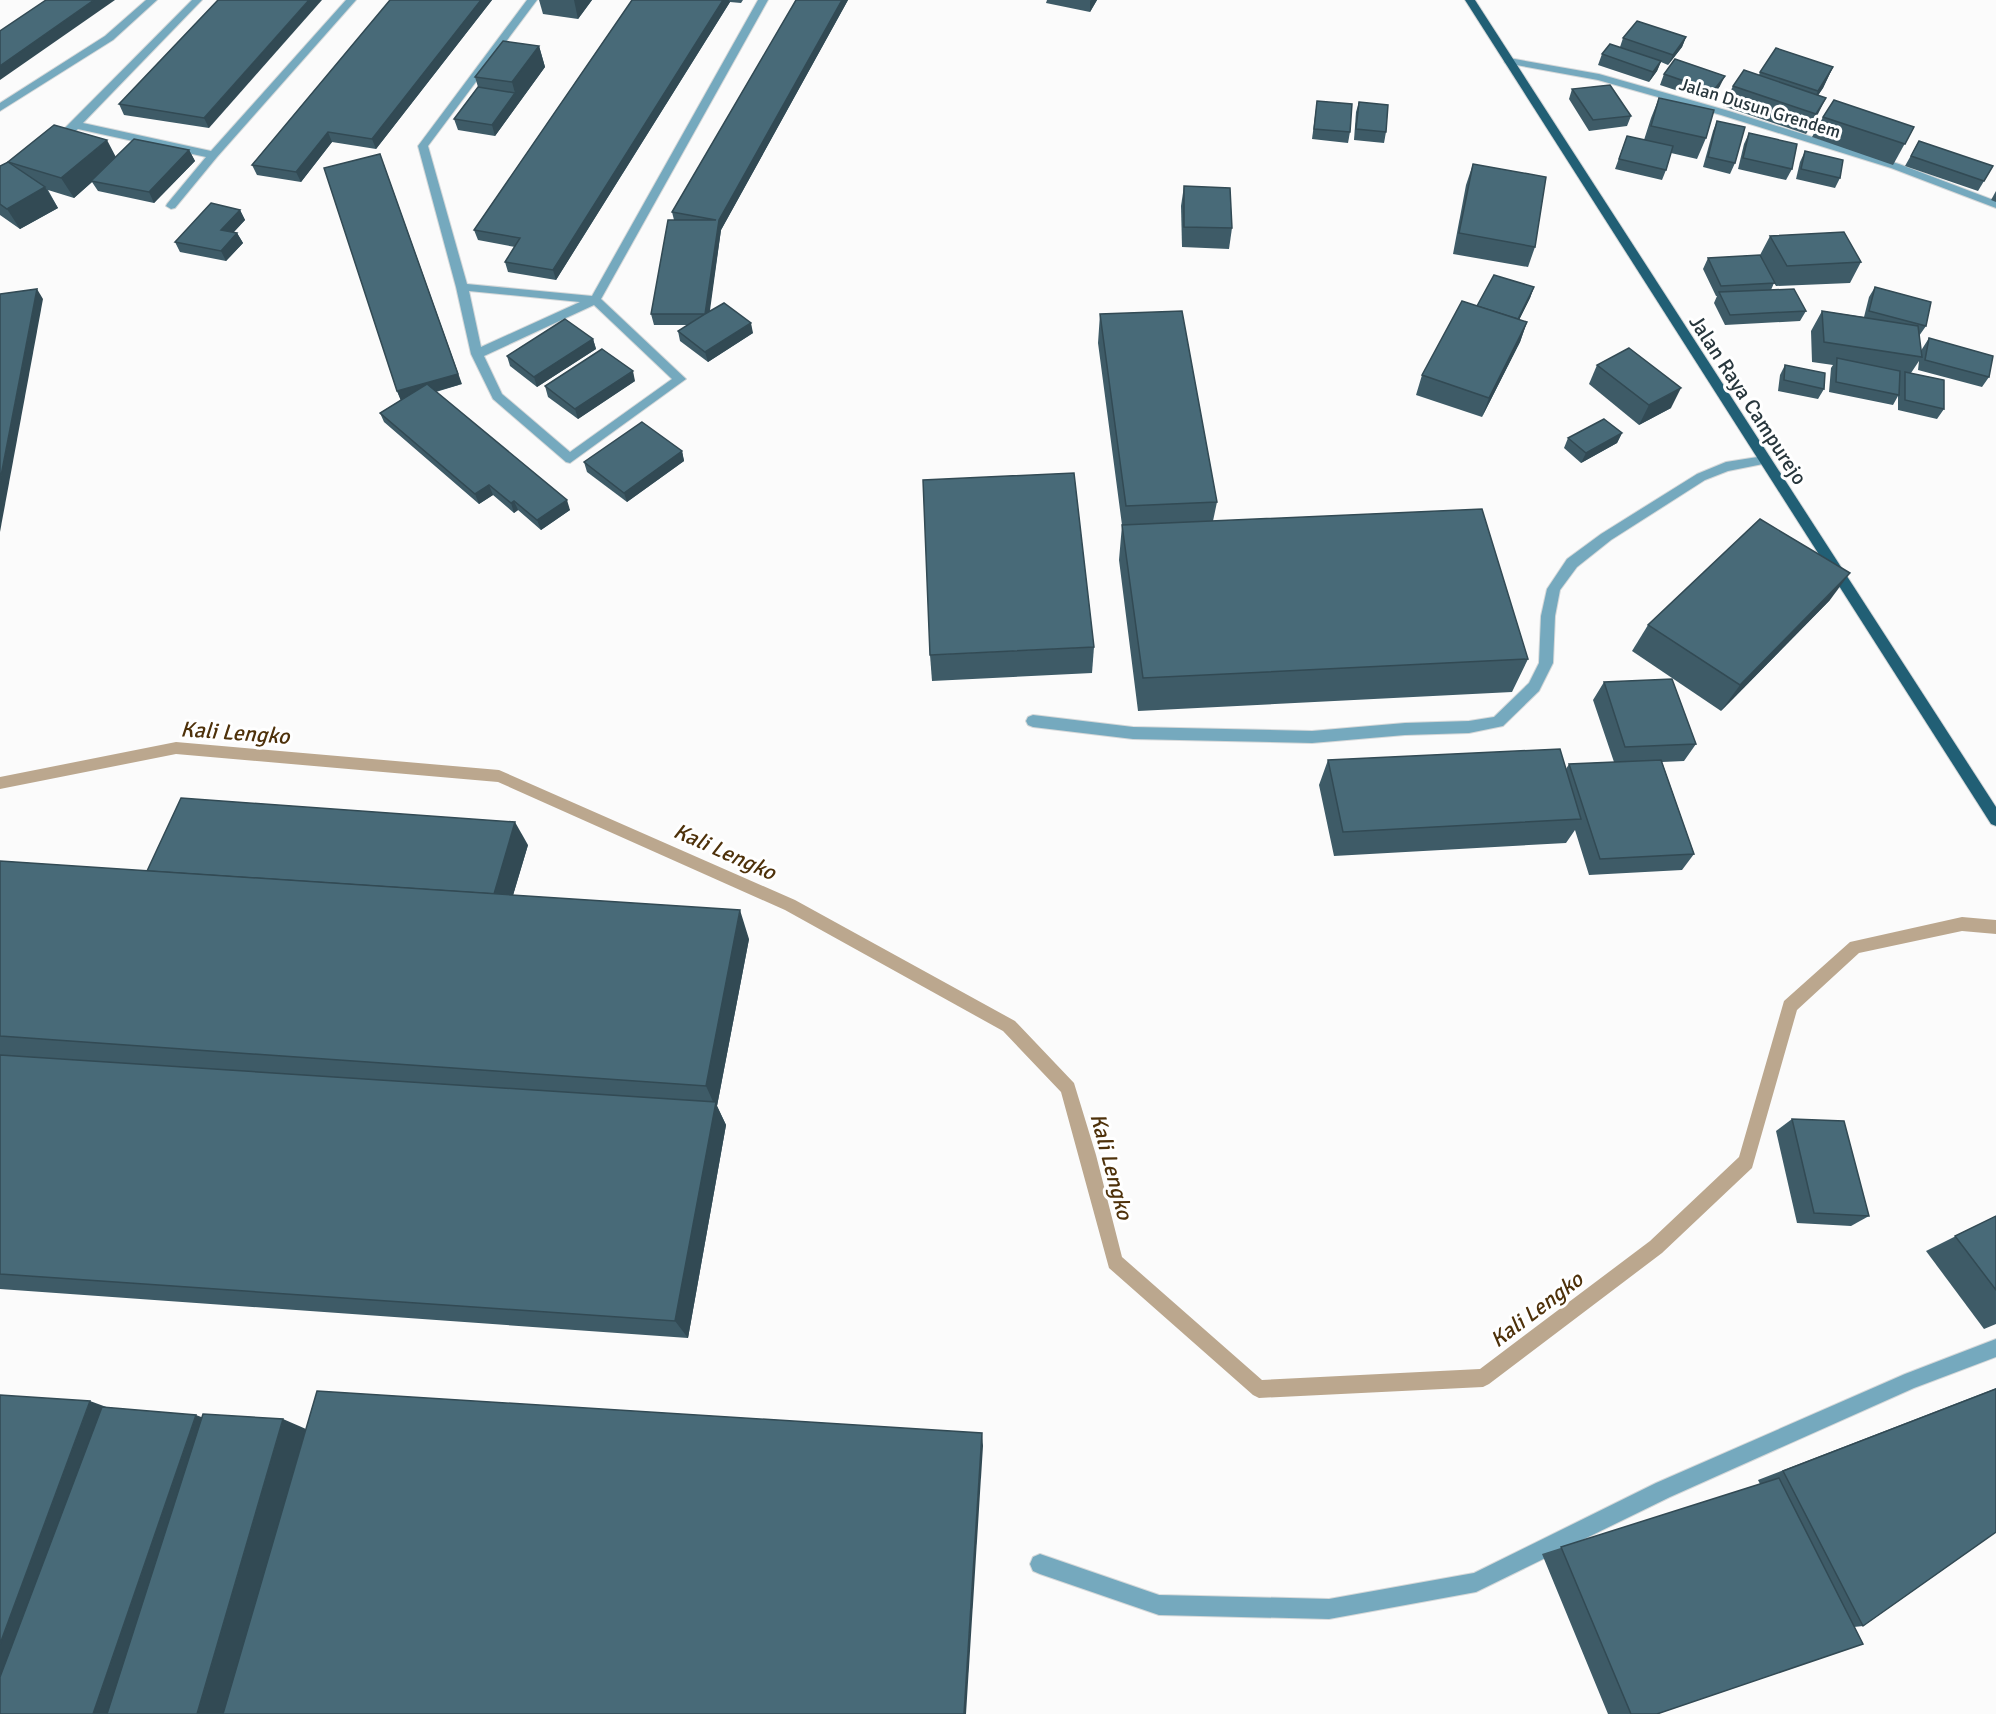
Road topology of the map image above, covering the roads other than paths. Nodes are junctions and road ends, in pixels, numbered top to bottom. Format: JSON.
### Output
{"nodes":[{"id":1,"x":152,"y":0,"type":"edge"},
{"id":2,"x":197,"y":0,"type":"edge"},
{"id":3,"x":351,"y":0,"type":"edge"},
{"id":4,"x":532,"y":0,"type":"edge"},
{"id":5,"x":763,"y":0,"type":"edge"},
{"id":6,"x":1470,"y":0,"type":"edge"},
{"id":7,"x":1509,"y":61,"type":"junction"},
{"id":8,"x":0,"y":108,"type":"edge"},
{"id":9,"x":76,"y":125,"type":"junction"},
{"id":10,"x":51,"y":146,"type":"edge"},
{"id":11,"x":213,"y":155,"type":"junction"},
{"id":12,"x":1996,"y":205,"type":"edge"},
{"id":13,"x":171,"y":206,"type":"dead end"},
{"id":14,"x":462,"y":287,"type":"junction"},
{"id":15,"x":595,"y":300,"type":"junction"},
{"id":16,"x":477,"y":354,"type":"junction"},
{"id":17,"x":1764,"y":460,"type":"junction"},
{"id":18,"x":1033,"y":721,"type":"dead end"},
{"id":19,"x":1996,"y":820,"type":"edge"},
{"id":20,"x":1996,"y":1348,"type":"edge"},
{"id":21,"x":1040,"y":1564,"type":"dead end"}],
"edges":[{"from":1,"to":8,"type":"street"},
{"from":2,"to":9,"type":"street"},
{"from":3,"to":11,"type":"street"},
{"from":4,"to":14,"type":"street"},
{"from":5,"to":15,"type":"street"},
{"from":6,"to":7,"type":"main road","name":"Jalan Raya Campurejo"},
{"from":7,"to":12,"type":"street","name":"Jalan Dusun Grendem"},
{"from":7,"to":17,"type":"main road","name":"Jalan Raya Campurejo"},
{"from":9,"to":10,"type":"street"},
{"from":9,"to":11,"type":"street"},
{"from":11,"to":13,"type":"street"},
{"from":14,"to":15,"type":"street"},
{"from":14,"to":16,"type":"street"},
{"from":15,"to":16,"type":"street"},
{"from":15,"to":16,"type":"street"},
{"from":17,"to":18,"type":"street"},
{"from":17,"to":19,"type":"main road","name":"Jalan Raya Campurejo"},
{"from":20,"to":21,"type":"street"}]}
